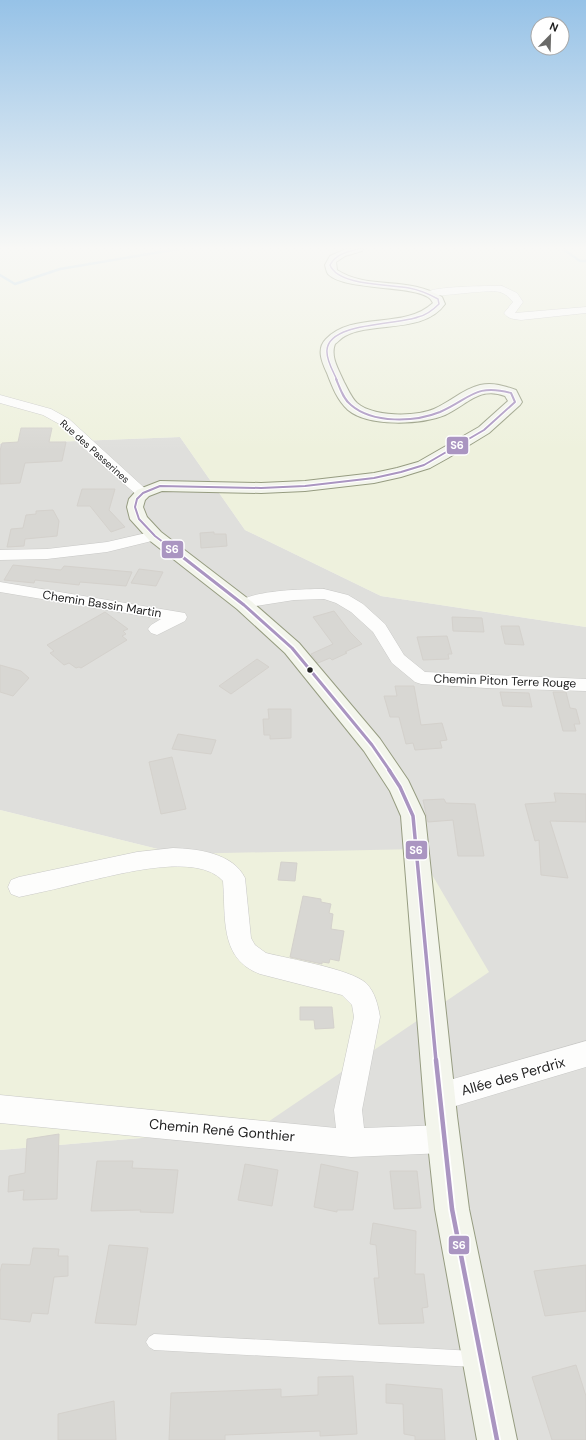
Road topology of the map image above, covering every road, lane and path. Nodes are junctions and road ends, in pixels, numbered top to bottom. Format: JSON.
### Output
{"nodes":[{"id":1,"x":418,"y":316,"type":"edge"},
{"id":2,"x":513,"y":316,"type":"edge"},
{"id":3,"x":536,"y":316,"type":"edge"},
{"id":4,"x":0,"y":399,"type":"edge"},
{"id":5,"x":143,"y":493,"type":"junction"},
{"id":6,"x":155,"y":536,"type":"junction"},
{"id":7,"x":0,"y":555,"type":"edge"},
{"id":8,"x":0,"y":587,"type":"edge"},
{"id":9,"x":244,"y":604,"type":"junction"},
{"id":10,"x":157,"y":629,"type":"dead end"},
{"id":11,"x":586,"y":685,"type":"edge"},
{"id":12,"x":19,"y":887,"type":"dead end"},
{"id":13,"x":586,"y":1054,"type":"edge"},
{"id":14,"x":439,"y":1097,"type":"junction"},
{"id":15,"x":0,"y":1109,"type":"edge"},
{"id":16,"x":444,"y":1139,"type":"junction"},
{"id":17,"x":350,"y":1143,"type":"junction"},
{"id":18,"x":154,"y":1342,"type":"dead end"},
{"id":19,"x":481,"y":1359,"type":"junction"},
{"id":20,"x":497,"y":1440,"type":"edge"}],
"edges":[{"from":1,"to":5,"type":"main road"},
{"from":2,"to":3,"type":"street"},
{"from":4,"to":5,"type":"street","name":"Rue des Passerines"},
{"from":5,"to":6,"type":"main road"},
{"from":6,"to":7,"type":"street"},
{"from":6,"to":9,"type":"main road"},
{"from":8,"to":10,"type":"street","name":"Chemin Bassin Martin"},
{"from":9,"to":11,"type":"street","name":"Chemin Piton Terre Rouge"},
{"from":9,"to":14,"type":"main road"},
{"from":12,"to":17,"type":"street"},
{"from":13,"to":14,"type":"street","name":"Allée des Perdrix"},
{"from":14,"to":16,"type":"main road"},
{"from":15,"to":17,"type":"street","name":"Chemin René Gonthier"},
{"from":16,"to":17,"type":"street","name":"Chemin René Gonthier"},
{"from":16,"to":19,"type":"main road"},
{"from":18,"to":19,"type":"lane"},
{"from":19,"to":20,"type":"main road"}]}
